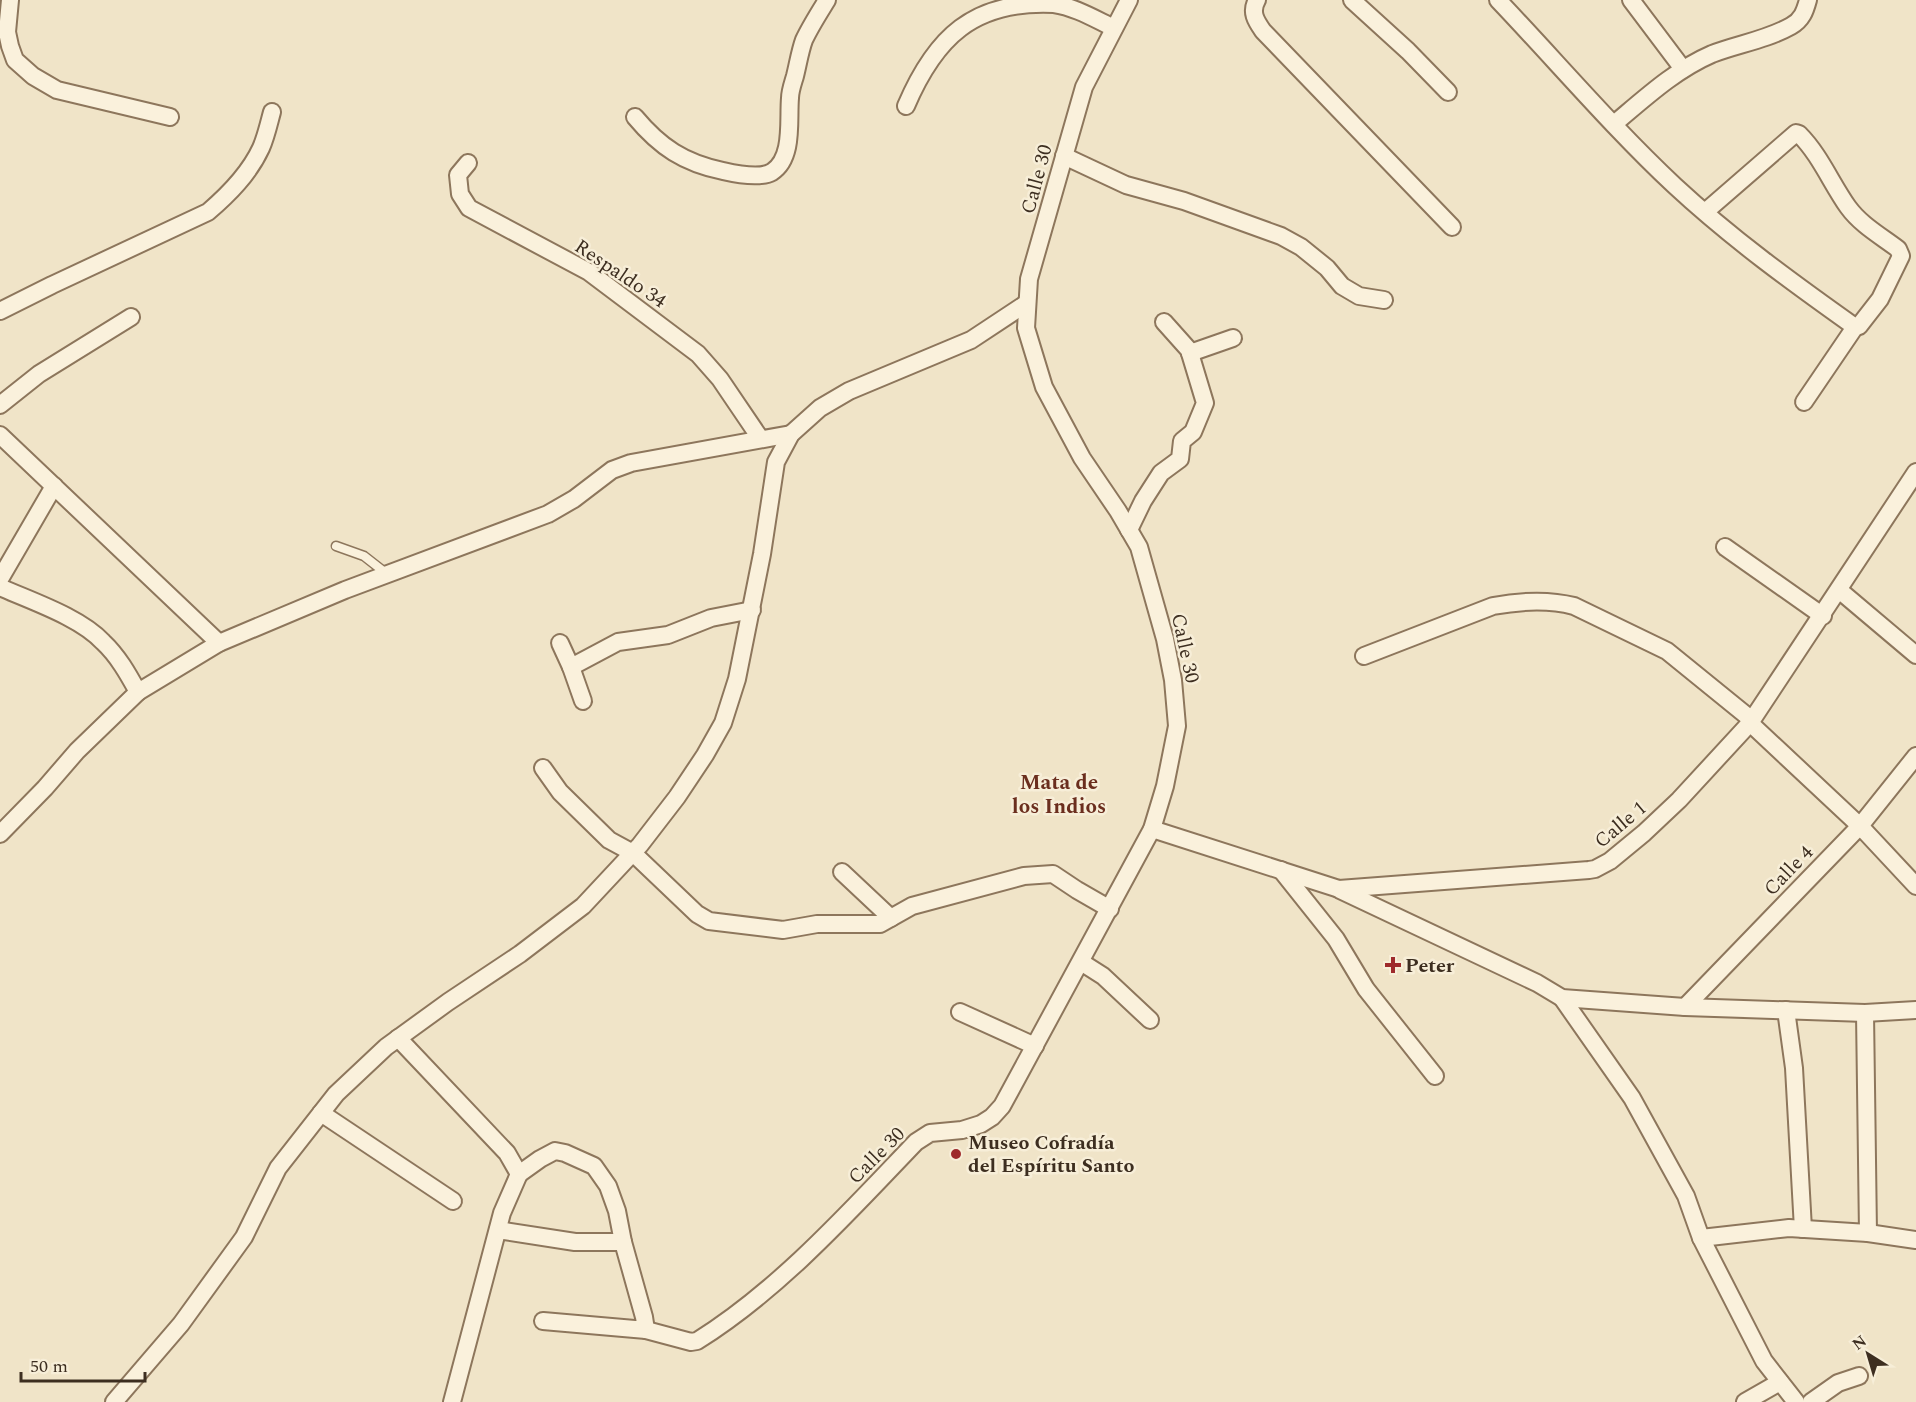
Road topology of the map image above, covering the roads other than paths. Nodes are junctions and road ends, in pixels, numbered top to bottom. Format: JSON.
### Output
{"nodes":[{"id":1,"x":10,"y":0,"type":"edge"},
{"id":2,"x":827,"y":0,"type":"edge"},
{"id":3,"x":1129,"y":0,"type":"edge"},
{"id":4,"x":1257,"y":0,"type":"edge"},
{"id":5,"x":1352,"y":0,"type":"edge"},
{"id":6,"x":1498,"y":0,"type":"edge"},
{"id":7,"x":1631,"y":0,"type":"edge"},
{"id":8,"x":1808,"y":0,"type":"edge"},
{"id":9,"x":1114,"y":28,"type":"junction"},
{"id":10,"x":1683,"y":69,"type":"junction"},
{"id":11,"x":1448,"y":92,"type":"dead end"},
{"id":12,"x":906,"y":106,"type":"dead end"},
{"id":13,"x":272,"y":112,"type":"dead end"},
{"id":14,"x":170,"y":117,"type":"dead end"},
{"id":15,"x":635,"y":117,"type":"dead end"},
{"id":16,"x":1614,"y":124,"type":"junction"},
{"id":17,"x":1064,"y":156,"type":"junction"},
{"id":18,"x":468,"y":163,"type":"dead end"},
{"id":19,"x":1705,"y":212,"type":"junction"},
{"id":20,"x":1452,"y":227,"type":"dead end"},
{"id":21,"x":1384,"y":300,"type":"dead end"},
{"id":22,"x":1027,"y":303,"type":"junction"},
{"id":23,"x":0,"y":311,"type":"edge"},
{"id":24,"x":131,"y":316,"type":"dead end"},
{"id":25,"x":1164,"y":322,"type":"dead end"},
{"id":26,"x":1855,"y":327,"type":"junction"},
{"id":27,"x":1233,"y":338,"type":"dead end"},
{"id":28,"x":1190,"y":353,"type":"junction"},
{"id":29,"x":1804,"y":402,"type":"dead end"},
{"id":30,"x":0,"y":405,"type":"edge"},
{"id":31,"x":791,"y":434,"type":"junction"},
{"id":32,"x":0,"y":435,"type":"edge"},
{"id":33,"x":760,"y":438,"type":"junction"},
{"id":34,"x":1916,"y":472,"type":"edge"},
{"id":35,"x":54,"y":486,"type":"junction"},
{"id":36,"x":1129,"y":530,"type":"junction"},
{"id":37,"x":336,"y":546,"type":"dead end"},
{"id":38,"x":1725,"y":547,"type":"dead end"},
{"id":39,"x":387,"y":574,"type":"junction"},
{"id":40,"x":0,"y":579,"type":"edge"},
{"id":41,"x":0,"y":587,"type":"edge"},
{"id":42,"x":1839,"y":590,"type":"junction"},
{"id":43,"x":752,"y":610,"type":"junction"},
{"id":44,"x":1823,"y":616,"type":"junction"},
{"id":45,"x":219,"y":643,"type":"junction"},
{"id":46,"x":560,"y":643,"type":"dead end"},
{"id":47,"x":1364,"y":656,"type":"dead end"},
{"id":48,"x":1916,"y":656,"type":"edge"},
{"id":49,"x":571,"y":667,"type":"junction"},
{"id":50,"x":138,"y":692,"type":"junction"},
{"id":51,"x":583,"y":701,"type":"dead end"},
{"id":52,"x":1751,"y":721,"type":"junction"},
{"id":53,"x":1916,"y":756,"type":"edge"},
{"id":54,"x":543,"y":768,"type":"dead end"},
{"id":55,"x":1860,"y":826,"type":"junction"},
{"id":56,"x":1152,"y":829,"type":"junction"},
{"id":57,"x":0,"y":834,"type":"edge"},
{"id":58,"x":633,"y":853,"type":"junction"},
{"id":59,"x":1281,"y":870,"type":"junction"},
{"id":60,"x":842,"y":872,"type":"dead end"},
{"id":61,"x":1916,"y":886,"type":"edge"},
{"id":62,"x":1339,"y":890,"type":"junction"},
{"id":63,"x":1110,"y":909,"type":"junction"},
{"id":64,"x":891,"y":918,"type":"junction"},
{"id":65,"x":1081,"y":962,"type":"junction"},
{"id":66,"x":1562,"y":998,"type":"junction"},
{"id":67,"x":1685,"y":1007,"type":"junction"},
{"id":68,"x":1916,"y":1010,"type":"edge"},
{"id":69,"x":1786,"y":1011,"type":"junction"},
{"id":70,"x":960,"y":1012,"type":"dead end"},
{"id":71,"x":1865,"y":1013,"type":"junction"},
{"id":72,"x":1150,"y":1020,"type":"dead end"},
{"id":73,"x":398,"y":1038,"type":"junction"},
{"id":74,"x":1035,"y":1046,"type":"junction"},
{"id":75,"x":1435,"y":1076,"type":"dead end"},
{"id":76,"x":321,"y":1113,"type":"junction"},
{"id":77,"x":519,"y":1174,"type":"junction"},
{"id":78,"x":453,"y":1201,"type":"dead end"},
{"id":79,"x":1803,"y":1229,"type":"junction"},
{"id":80,"x":498,"y":1230,"type":"junction"},
{"id":81,"x":1868,"y":1233,"type":"junction"},
{"id":82,"x":1701,"y":1238,"type":"junction"},
{"id":83,"x":1916,"y":1240,"type":"edge"},
{"id":84,"x":624,"y":1242,"type":"junction"},
{"id":85,"x":543,"y":1321,"type":"dead end"},
{"id":86,"x":646,"y":1330,"type":"junction"},
{"id":87,"x":1859,"y":1376,"type":"dead end"},
{"id":88,"x":1780,"y":1382,"type":"junction"},
{"id":89,"x":114,"y":1402,"type":"edge"},
{"id":90,"x":452,"y":1402,"type":"edge"},
{"id":91,"x":1745,"y":1402,"type":"edge"},
{"id":92,"x":1796,"y":1402,"type":"edge"},
{"id":93,"x":1811,"y":1402,"type":"edge"}],
"edges":[{"from":1,"to":14,"type":"street"},
{"from":2,"to":15,"type":"street"},
{"from":3,"to":9,"type":"street","name":"Calle 30"},
{"from":4,"to":20,"type":"street"},
{"from":5,"to":11,"type":"street"},
{"from":6,"to":16,"type":"street"},
{"from":7,"to":10,"type":"street"},
{"from":8,"to":10,"type":"street"},
{"from":9,"to":12,"type":"street"},
{"from":9,"to":17,"type":"street","name":"Calle 30"},
{"from":10,"to":16,"type":"street"},
{"from":13,"to":23,"type":"street"},
{"from":16,"to":19,"type":"street"},
{"from":17,"to":21,"type":"street"},
{"from":17,"to":22,"type":"street","name":"Calle 30"},
{"from":18,"to":33,"type":"street","name":"Respaldo 34"},
{"from":19,"to":26,"type":"street"},
{"from":19,"to":26,"type":"street"},
{"from":22,"to":31,"type":"street"},
{"from":22,"to":36,"type":"street","name":"Calle 30"},
{"from":24,"to":30,"type":"street"},
{"from":25,"to":28,"type":"street"},
{"from":26,"to":29,"type":"street"},
{"from":27,"to":28,"type":"street"},
{"from":28,"to":36,"type":"street"},
{"from":31,"to":33,"type":"street"},
{"from":31,"to":43,"type":"street"},
{"from":32,"to":35,"type":"street"},
{"from":33,"to":39,"type":"street"},
{"from":34,"to":42,"type":"street","name":"Calle 1"},
{"from":35,"to":40,"type":"street"},
{"from":35,"to":45,"type":"street"},
{"from":36,"to":56,"type":"street","name":"Calle 30"},
{"from":37,"to":39,"type":"lane"},
{"from":38,"to":44,"type":"street"},
{"from":39,"to":45,"type":"street"},
{"from":41,"to":50,"type":"street"},
{"from":42,"to":44,"type":"street","name":"Calle 1"},
{"from":42,"to":48,"type":"street"},
{"from":43,"to":49,"type":"street"},
{"from":43,"to":58,"type":"street"},
{"from":44,"to":52,"type":"street","name":"Calle 1"},
{"from":45,"to":50,"type":"street"},
{"from":46,"to":49,"type":"street"},
{"from":47,"to":52,"type":"street"},
{"from":49,"to":51,"type":"street"},
{"from":50,"to":57,"type":"street"},
{"from":52,"to":55,"type":"street"},
{"from":52,"to":62,"type":"street","name":"Calle 1"},
{"from":53,"to":55,"type":"street","name":"Calle 4"},
{"from":54,"to":58,"type":"street"},
{"from":55,"to":61,"type":"street"},
{"from":55,"to":67,"type":"street","name":"Calle 4"},
{"from":56,"to":59,"type":"street","name":"Calle 1"},
{"from":56,"to":63,"type":"street","name":"Calle 30"},
{"from":58,"to":64,"type":"street"},
{"from":58,"to":73,"type":"street"},
{"from":59,"to":62,"type":"street","name":"Calle 1"},
{"from":59,"to":75,"type":"street"},
{"from":60,"to":64,"type":"street"},
{"from":62,"to":66,"type":"street"},
{"from":63,"to":64,"type":"street"},
{"from":63,"to":65,"type":"street","name":"Calle 30"},
{"from":65,"to":72,"type":"street"},
{"from":65,"to":74,"type":"street","name":"Calle 30"},
{"from":66,"to":67,"type":"street"},
{"from":66,"to":82,"type":"street"},
{"from":67,"to":69,"type":"street"},
{"from":68,"to":71,"type":"street"},
{"from":69,"to":71,"type":"street"},
{"from":69,"to":79,"type":"street"},
{"from":70,"to":74,"type":"street"},
{"from":71,"to":81,"type":"street"},
{"from":73,"to":76,"type":"street"},
{"from":73,"to":77,"type":"street"},
{"from":74,"to":86,"type":"street","name":"Calle 30"},
{"from":76,"to":78,"type":"street"},
{"from":76,"to":89,"type":"street"},
{"from":77,"to":80,"type":"street"},
{"from":77,"to":84,"type":"street"},
{"from":79,"to":81,"type":"street"},
{"from":79,"to":82,"type":"street"},
{"from":80,"to":84,"type":"street"},
{"from":80,"to":90,"type":"street"},
{"from":81,"to":83,"type":"street"},
{"from":82,"to":88,"type":"street"},
{"from":84,"to":86,"type":"street"},
{"from":85,"to":86,"type":"street","name":"Calle 30"},
{"from":87,"to":93,"type":"street"},
{"from":88,"to":91,"type":"street"},
{"from":88,"to":92,"type":"street"}]}
